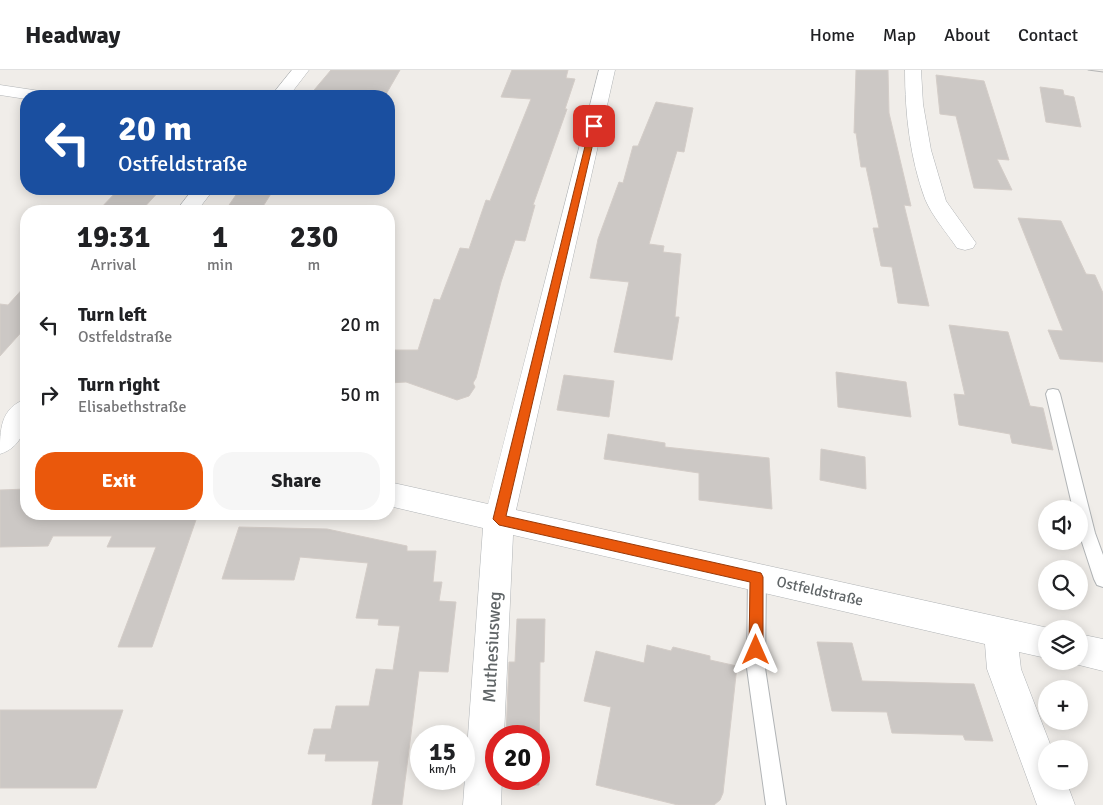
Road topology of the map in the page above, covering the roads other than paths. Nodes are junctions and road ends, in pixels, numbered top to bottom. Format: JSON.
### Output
{"nodes":[{"id":1,"x":301,"y":70,"type":"edge"},
{"id":2,"x":607,"y":70,"type":"edge"},
{"id":3,"x":913,"y":70,"type":"edge"},
{"id":4,"x":0,"y":90,"type":"edge"},
{"id":5,"x":285,"y":90,"type":"edge"},
{"id":6,"x":20,"y":93,"type":"edge"},
{"id":7,"x":199,"y":195,"type":"edge"},
{"id":8,"x":191,"y":205,"type":"edge"},
{"id":9,"x":965,"y":242,"type":"dead end"},
{"id":10,"x":1054,"y":394,"type":"dead end"},
{"id":11,"x":20,"y":409,"type":"edge"},
{"id":12,"x":0,"y":443,"type":"edge"},
{"id":13,"x":395,"y":495,"type":"edge"},
{"id":14,"x":499,"y":519,"type":"junction"},
{"id":15,"x":757,"y":577,"type":"junction"},
{"id":16,"x":1103,"y":579,"type":"edge"},
{"id":17,"x":1000,"y":632,"type":"junction"},
{"id":18,"x":1038,"y":640,"type":"edge"},
{"id":19,"x":1088,"y":652,"type":"edge"},
{"id":20,"x":1103,"y":655,"type":"edge"},
{"id":21,"x":1038,"y":760,"type":"edge"},
{"id":22,"x":1050,"y":790,"type":"edge"},
{"id":23,"x":482,"y":805,"type":"edge"},
{"id":24,"x":776,"y":805,"type":"edge"},
{"id":25,"x":1056,"y":805,"type":"edge"}],
"edges":[{"from":1,"to":5,"type":"street"},
{"from":2,"to":14,"type":"street","name":"Muthesiusweg"},
{"from":3,"to":9,"type":"street"},
{"from":4,"to":6,"type":"street"},
{"from":7,"to":8,"type":"street"},
{"from":10,"to":16,"type":"lane"},
{"from":11,"to":12,"type":"street"},
{"from":13,"to":14,"type":"street","name":"Ostfeldstraße"},
{"from":14,"to":15,"type":"street","name":"Ostfeldstraße"},
{"from":14,"to":23,"type":"street","name":"Muthesiusweg"},
{"from":15,"to":17,"type":"street","name":"Ostfeldstraße"},
{"from":15,"to":24,"type":"lane"},
{"from":17,"to":18,"type":"street","name":"Ostfeldstraße"},
{"from":17,"to":21,"type":"street"},
{"from":19,"to":20,"type":"street"},
{"from":22,"to":25,"type":"street"}]}
